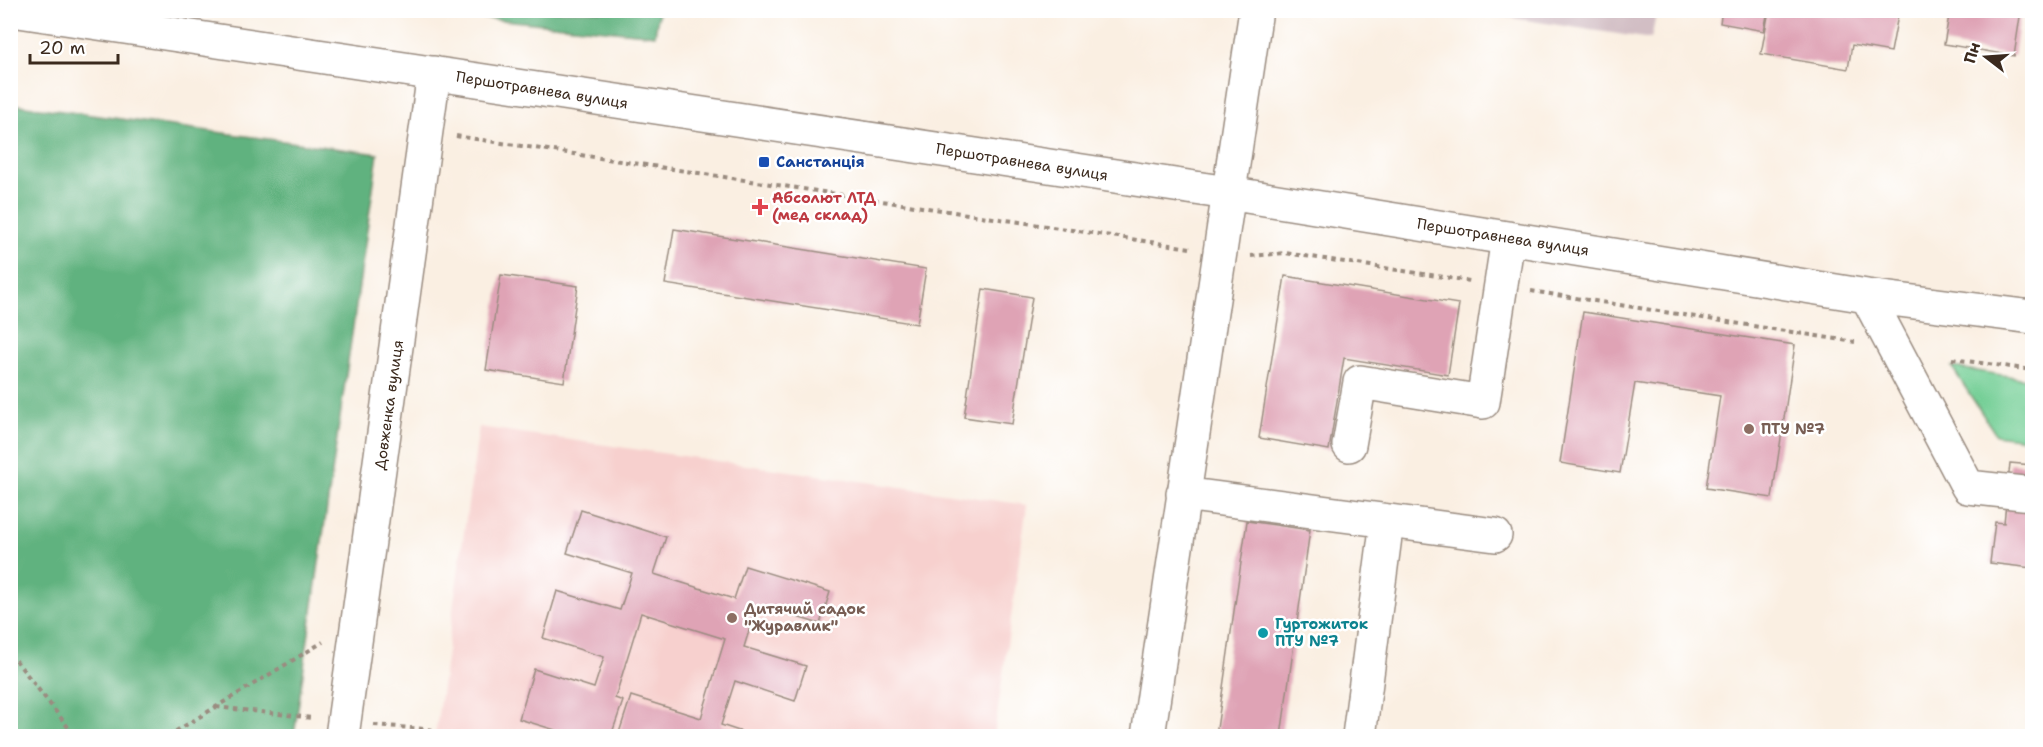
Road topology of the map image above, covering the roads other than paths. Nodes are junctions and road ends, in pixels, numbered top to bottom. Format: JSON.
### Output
{"nodes":[{"id":1,"x":12,"y":10,"type":"edge"},
{"id":2,"x":1256,"y":10,"type":"edge"},
{"id":3,"x":434,"y":73,"type":"junction"},
{"id":4,"x":1228,"y":193,"type":"junction"},
{"id":5,"x":1508,"y":238,"type":"junction"},
{"id":6,"x":1866,"y":296,"type":"junction"},
{"id":7,"x":2032,"y":318,"type":"edge"},
{"id":8,"x":1349,"y":445,"type":"dead end"},
{"id":9,"x":1183,"y":494,"type":"junction"},
{"id":10,"x":2032,"y":494,"type":"edge"},
{"id":11,"x":1387,"y":521,"type":"junction"},
{"id":12,"x":1496,"y":536,"type":"dead end"},
{"id":13,"x":342,"y":736,"type":"edge"},
{"id":14,"x":1148,"y":736,"type":"edge"},
{"id":15,"x":1359,"y":736,"type":"edge"}],
"edges":[{"from":1,"to":3,"type":"street","name":"Першотравнева вулиця"},
{"from":2,"to":4,"type":"street"},
{"from":3,"to":4,"type":"street","name":"Першотравнева вулиця"},
{"from":3,"to":13,"type":"street","name":"Довженка вулиця"},
{"from":4,"to":5,"type":"street","name":"Першотравнева вулиця"},
{"from":4,"to":9,"type":"street"},
{"from":5,"to":6,"type":"street","name":"Першотравнева вулиця"},
{"from":5,"to":8,"type":"street"},
{"from":6,"to":7,"type":"street","name":"Першотравнева вулиця"},
{"from":6,"to":10,"type":"street"},
{"from":9,"to":11,"type":"street"},
{"from":9,"to":14,"type":"street"},
{"from":11,"to":12,"type":"street"},
{"from":11,"to":15,"type":"street"}]}
